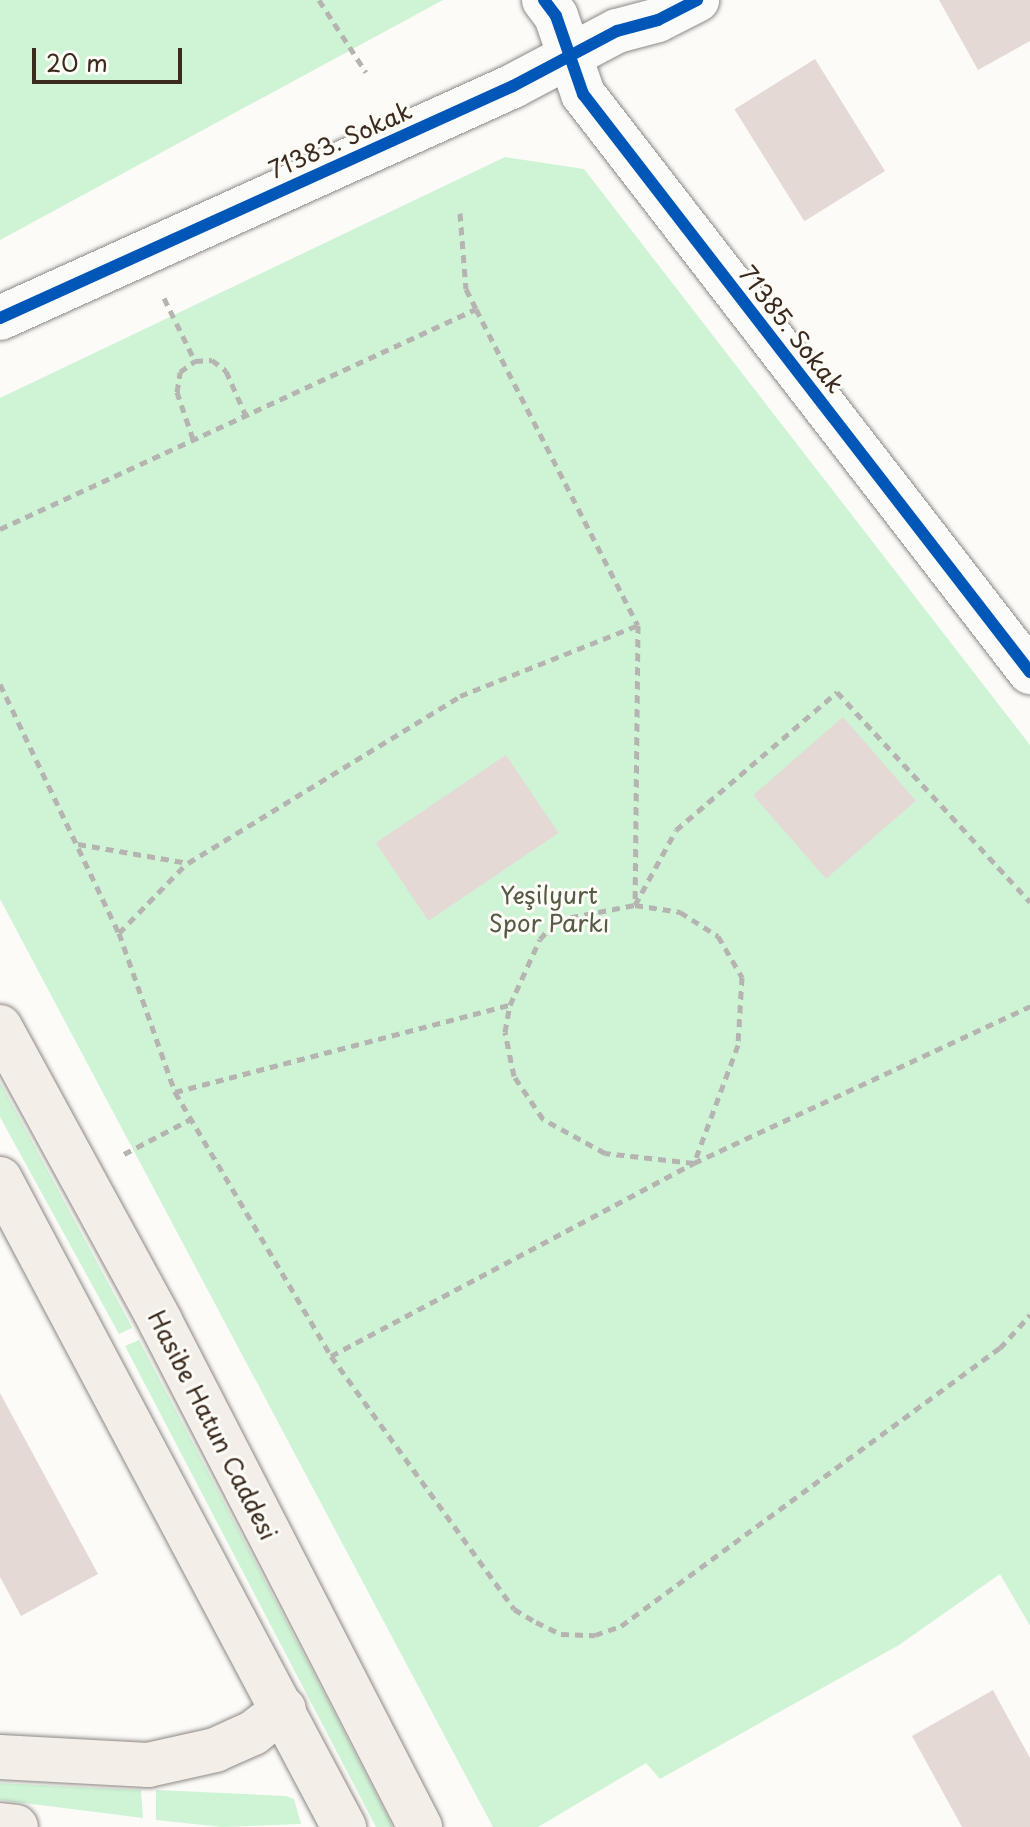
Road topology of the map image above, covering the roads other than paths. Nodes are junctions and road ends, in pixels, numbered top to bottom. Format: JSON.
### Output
{"nodes":[{"id":1,"x":544,"y":0,"type":"edge"},
{"id":2,"x":697,"y":0,"type":"edge"},
{"id":3,"x":569,"y":54,"type":"junction"},
{"id":4,"x":0,"y":318,"type":"edge"},
{"id":5,"x":1030,"y":672,"type":"edge"},
{"id":6,"x":0,"y":1027,"type":"edge"},
{"id":7,"x":0,"y":1179,"type":"edge"},
{"id":8,"x":284,"y":1709,"type":"junction"},
{"id":9,"x":0,"y":1757,"type":"edge"},
{"id":10,"x":0,"y":1825,"type":"edge"},
{"id":11,"x":16,"y":1827,"type":"edge"},
{"id":12,"x":344,"y":1827,"type":"edge"},
{"id":13,"x":420,"y":1827,"type":"edge"}],
"edges":[{"from":1,"to":3,"type":"street","name":"71385. Sokak"},
{"from":2,"to":3,"type":"street","name":"71383. Sokak"},
{"from":3,"to":4,"type":"street","name":"71383. Sokak"},
{"from":3,"to":5,"type":"street","name":"71385. Sokak"},
{"from":6,"to":13,"type":"main road","name":"Hasibe Hatun Caddesi"},
{"from":7,"to":8,"type":"main road"},
{"from":8,"to":9,"type":"main road"},
{"from":8,"to":12,"type":"main road"},
{"from":10,"to":11,"type":"main road"}]}
